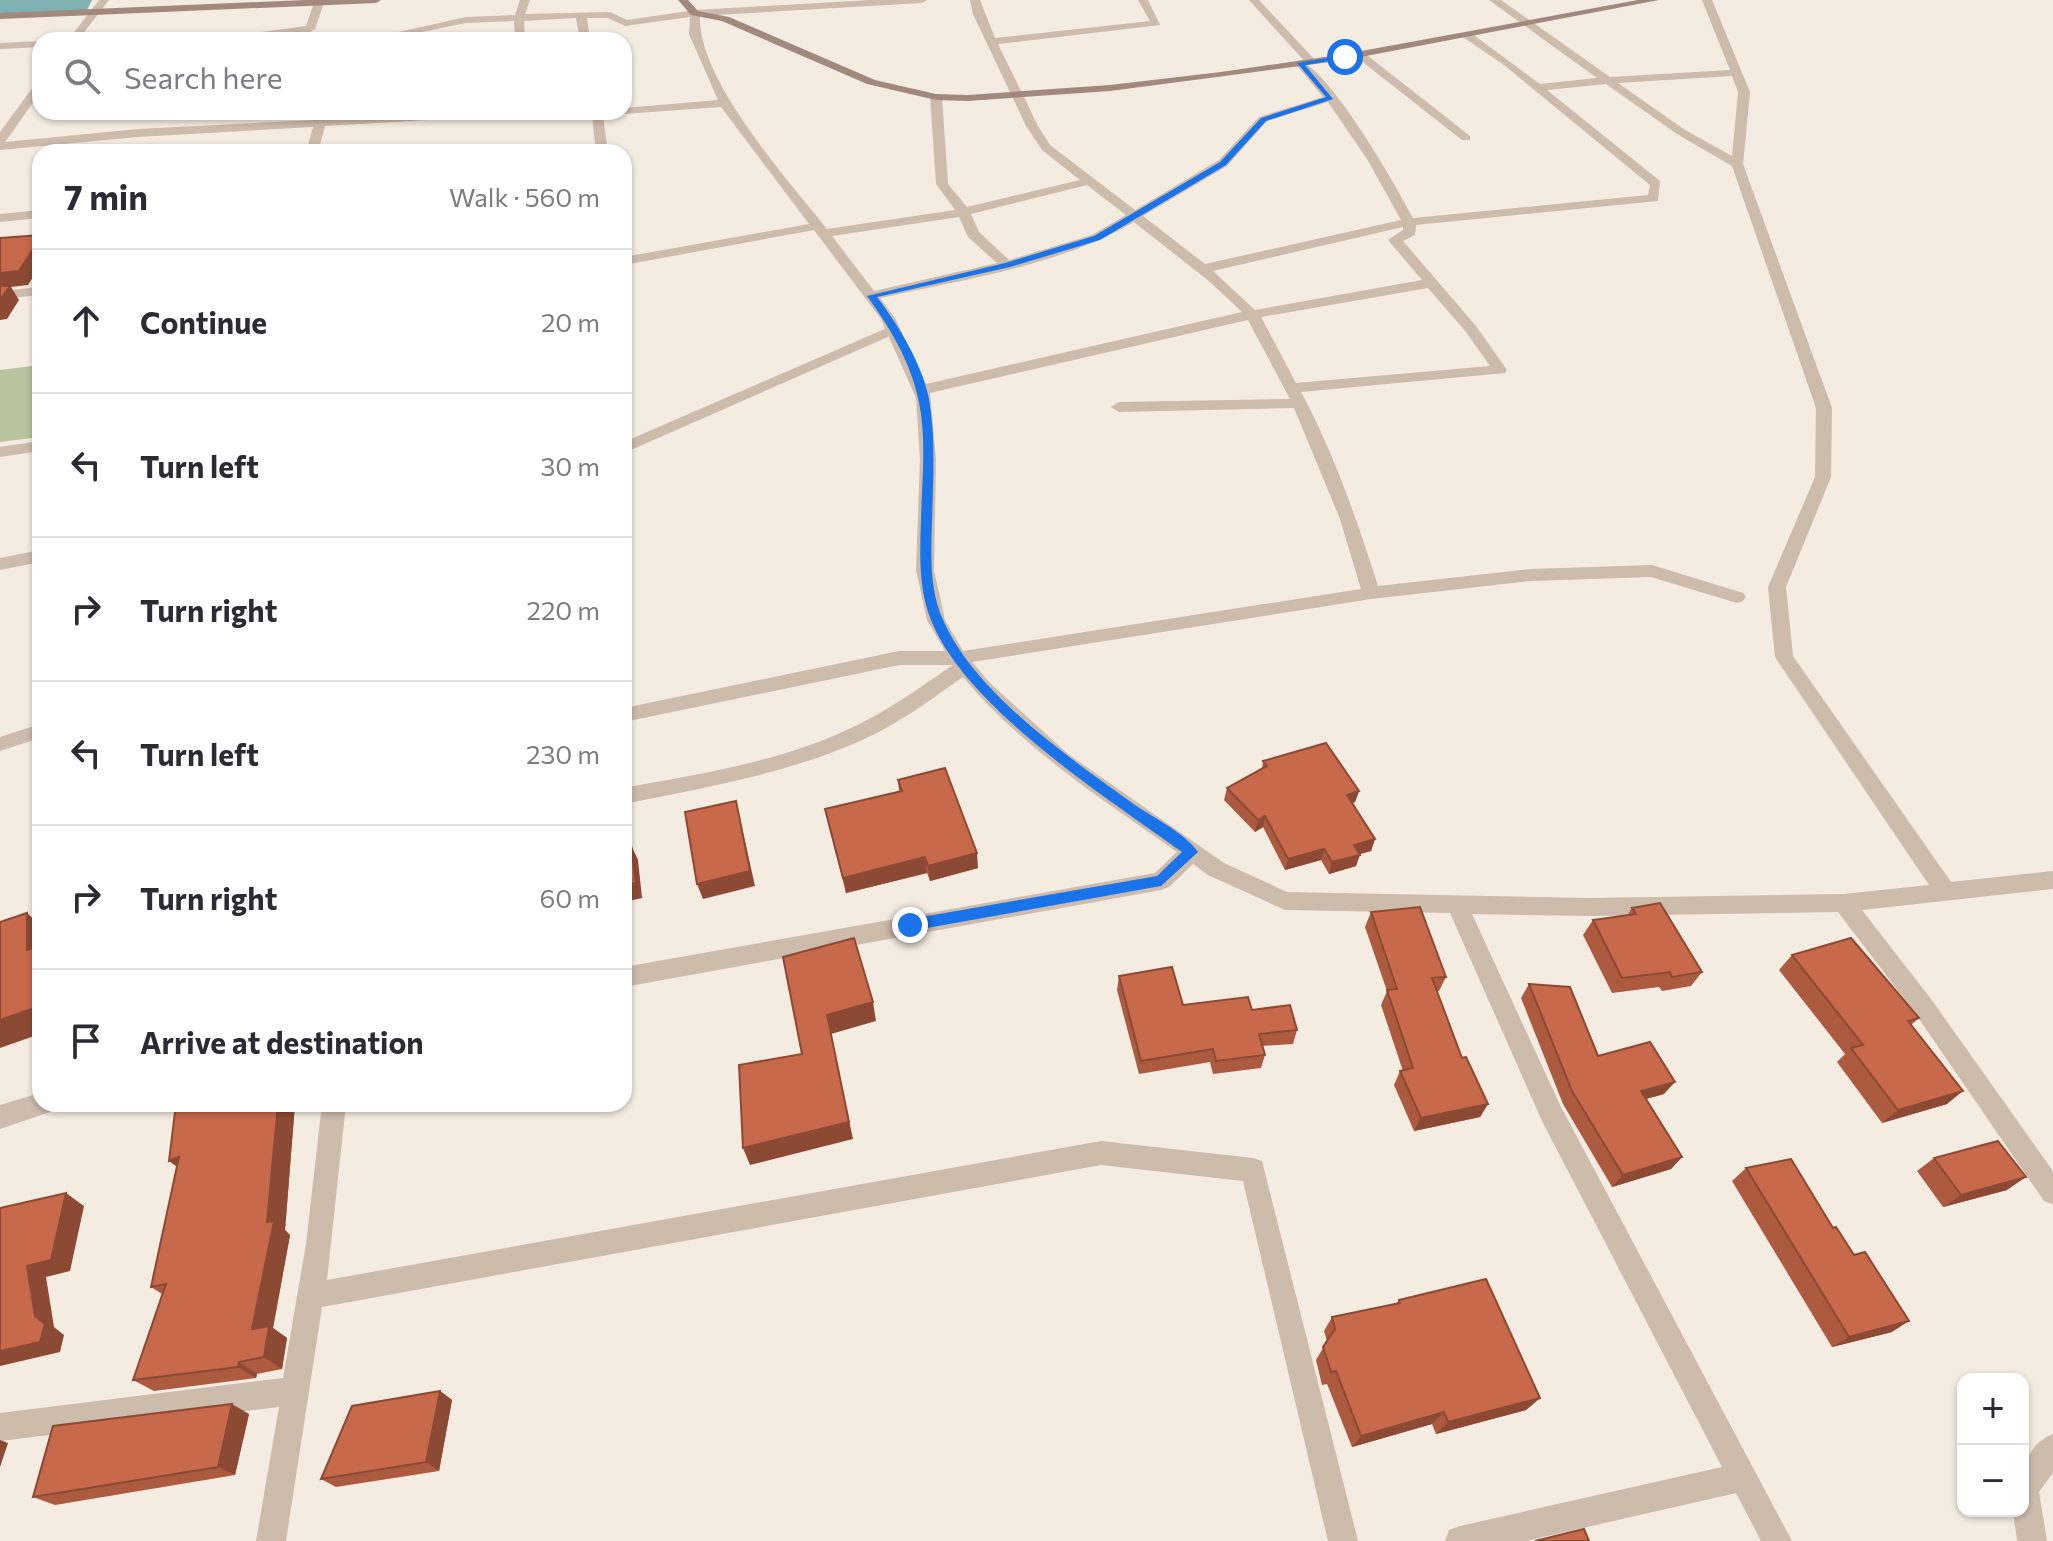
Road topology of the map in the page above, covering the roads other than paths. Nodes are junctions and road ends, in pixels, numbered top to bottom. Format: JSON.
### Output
{"nodes":[{"id":1,"x":376,"y":0,"type":"edge"},
{"id":2,"x":525,"y":0,"type":"edge"},
{"id":3,"x":922,"y":0,"type":"edge"},
{"id":4,"x":975,"y":0,"type":"edge"},
{"id":5,"x":1143,"y":0,"type":"edge"},
{"id":6,"x":1254,"y":0,"type":"edge"},
{"id":7,"x":1494,"y":0,"type":"edge"},
{"id":8,"x":1654,"y":0,"type":"edge"},
{"id":9,"x":1707,"y":0,"type":"edge"},
{"id":10,"x":320,"y":2,"type":"edge"},
{"id":11,"x":101,"y":5,"type":"edge"},
{"id":12,"x":689,"y":7,"type":"edge"},
{"id":13,"x":581,"y":15,"type":"junction"},
{"id":14,"x":0,"y":16,"type":"edge"},
{"id":15,"x":519,"y":18,"type":"junction"},
{"id":16,"x":1529,"y":23,"type":"junction"},
{"id":17,"x":79,"y":32,"type":"edge"},
{"id":18,"x":286,"y":32,"type":"edge"},
{"id":19,"x":407,"y":32,"type":"edge"},
{"id":20,"x":520,"y":32,"type":"edge"},
{"id":21,"x":584,"y":32,"type":"edge"},
{"id":22,"x":1467,"y":35,"type":"junction"},
{"id":23,"x":992,"y":42,"type":"junction"},
{"id":24,"x":32,"y":44,"type":"edge"},
{"id":25,"x":0,"y":46,"type":"edge"},
{"id":26,"x":1359,"y":54,"type":"junction"},
{"id":27,"x":1306,"y":63,"type":"junction"},
{"id":28,"x":1737,"y":73,"type":"junction"},
{"id":29,"x":1609,"y":80,"type":"junction"},
{"id":30,"x":1539,"y":87,"type":"junction"},
{"id":31,"x":1020,"y":96,"type":"junction"},
{"id":32,"x":936,"y":97,"type":"junction"},
{"id":33,"x":1331,"y":98,"type":"junction"},
{"id":34,"x":32,"y":102,"type":"edge"},
{"id":35,"x":725,"y":103,"type":"junction"},
{"id":36,"x":632,"y":110,"type":"edge"},
{"id":37,"x":297,"y":120,"type":"edge"},
{"id":38,"x":320,"y":120,"type":"edge"},
{"id":39,"x":599,"y":120,"type":"edge"},
{"id":40,"x":1466,"y":138,"type":"dead end"},
{"id":41,"x":0,"y":140,"type":"edge"},
{"id":42,"x":314,"y":144,"type":"edge"},
{"id":43,"x":601,"y":144,"type":"edge"},
{"id":44,"x":0,"y":146,"type":"edge"},
{"id":45,"x":1737,"y":164,"type":"junction"},
{"id":46,"x":1090,"y":181,"type":"junction"},
{"id":47,"x":964,"y":212,"type":"junction"},
{"id":48,"x":32,"y":215,"type":"edge"},
{"id":49,"x":1137,"y":216,"type":"junction"},
{"id":50,"x":0,"y":218,"type":"edge"},
{"id":51,"x":1409,"y":222,"type":"junction"},
{"id":52,"x":820,"y":230,"type":"junction"},
{"id":53,"x":632,"y":260,"type":"edge"},
{"id":54,"x":1007,"y":265,"type":"junction"},
{"id":55,"x":1202,"y":269,"type":"junction"},
{"id":56,"x":1431,"y":283,"type":"junction"},
{"id":57,"x":32,"y":292,"type":"edge"},
{"id":58,"x":0,"y":295,"type":"edge"},
{"id":59,"x":871,"y":296,"type":"junction"},
{"id":60,"x":1252,"y":314,"type":"junction"},
{"id":61,"x":894,"y":329,"type":"junction"},
{"id":62,"x":921,"y":390,"type":"junction"},
{"id":63,"x":1296,"y":395,"type":"junction"},
{"id":64,"x":1119,"y":407,"type":"dead end"},
{"id":65,"x":632,"y":444,"type":"edge"},
{"id":66,"x":32,"y":447,"type":"edge"},
{"id":67,"x":0,"y":452,"type":"edge"},
{"id":68,"x":32,"y":558,"type":"edge"},
{"id":69,"x":0,"y":564,"type":"edge"},
{"id":70,"x":1371,"y":593,"type":"junction"},
{"id":71,"x":1737,"y":597,"type":"dead end"},
{"id":72,"x":961,"y":662,"type":"junction"},
{"id":73,"x":632,"y":713,"type":"edge"},
{"id":74,"x":32,"y":734,"type":"edge"},
{"id":75,"x":0,"y":744,"type":"edge"},
{"id":76,"x":632,"y":794,"type":"edge"},
{"id":77,"x":1191,"y":852,"type":"junction"},
{"id":78,"x":2053,"y":880,"type":"edge"},
{"id":79,"x":1945,"y":891,"type":"junction"},
{"id":80,"x":1844,"y":903,"type":"junction"},
{"id":81,"x":1457,"y":905,"type":"junction"},
{"id":82,"x":632,"y":976,"type":"edge"},
{"id":83,"x":32,"y":1107,"type":"edge"},
{"id":84,"x":333,"y":1112,"type":"edge"},
{"id":85,"x":0,"y":1117,"type":"edge"},
{"id":86,"x":2053,"y":1192,"type":"edge"},
{"id":87,"x":310,"y":1296,"type":"junction"},
{"id":88,"x":295,"y":1391,"type":"junction"},
{"id":89,"x":0,"y":1427,"type":"edge"},
{"id":90,"x":2053,"y":1448,"type":"edge"},
{"id":91,"x":1744,"y":1477,"type":"junction"},
{"id":92,"x":271,"y":1541,"type":"edge"},
{"id":93,"x":1343,"y":1541,"type":"edge"},
{"id":94,"x":1460,"y":1541,"type":"edge"},
{"id":95,"x":1777,"y":1541,"type":"edge"},
{"id":96,"x":2032,"y":1541,"type":"edge"}],
"edges":[{"from":1,"to":10,"type":"main road"},
{"from":2,"to":15,"type":"street"},
{"from":3,"to":12,"type":"street"},
{"from":4,"to":23,"type":"street"},
{"from":5,"to":23,"type":"street"},
{"from":6,"to":27,"type":"street"},
{"from":7,"to":16,"type":"street"},
{"from":8,"to":16,"type":"main road"},
{"from":9,"to":28,"type":"street"},
{"from":10,"to":11,"type":"main road"},
{"from":10,"to":18,"type":"street"},
{"from":11,"to":14,"type":"main road"},
{"from":11,"to":17,"type":"street"},
{"from":12,"to":13,"type":"street"},
{"from":12,"to":32,"type":"main road"},
{"from":12,"to":35,"type":"street"},
{"from":13,"to":15,"type":"street"},
{"from":13,"to":21,"type":"street"},
{"from":15,"to":19,"type":"street"},
{"from":15,"to":20,"type":"street"},
{"from":16,"to":22,"type":"main road"},
{"from":16,"to":29,"type":"street"},
{"from":22,"to":26,"type":"main road"},
{"from":22,"to":30,"type":"street"},
{"from":23,"to":31,"type":"street"},
{"from":24,"to":25,"type":"street"},
{"from":26,"to":27,"type":"main road"},
{"from":26,"to":40,"type":"street"},
{"from":27,"to":31,"type":"main road"},
{"from":27,"to":33,"type":"street"},
{"from":28,"to":29,"type":"street"},
{"from":28,"to":45,"type":"street"},
{"from":29,"to":30,"type":"street"},
{"from":29,"to":45,"type":"street"},
{"from":30,"to":51,"type":"street"},
{"from":31,"to":32,"type":"main road"},
{"from":31,"to":46,"type":"street"},
{"from":32,"to":47,"type":"street"},
{"from":33,"to":49,"type":"street"},
{"from":33,"to":51,"type":"street"},
{"from":34,"to":41,"type":"street"},
{"from":35,"to":36,"type":"street"},
{"from":35,"to":52,"type":"street"},
{"from":37,"to":44,"type":"street"},
{"from":38,"to":42,"type":"street"},
{"from":39,"to":43,"type":"street"},
{"from":45,"to":79,"type":"street"},
{"from":46,"to":47,"type":"street"},
{"from":46,"to":49,"type":"street"},
{"from":47,"to":52,"type":"street"},
{"from":47,"to":54,"type":"street"},
{"from":48,"to":50,"type":"street"},
{"from":49,"to":54,"type":"street"},
{"from":49,"to":55,"type":"street"},
{"from":51,"to":55,"type":"street"},
{"from":51,"to":56,"type":"street"},
{"from":52,"to":53,"type":"street"},
{"from":52,"to":59,"type":"street"},
{"from":54,"to":59,"type":"street"},
{"from":55,"to":60,"type":"street"},
{"from":56,"to":60,"type":"street"},
{"from":56,"to":63,"type":"street"},
{"from":57,"to":58,"type":"street"},
{"from":59,"to":61,"type":"street"},
{"from":60,"to":62,"type":"street"},
{"from":60,"to":63,"type":"street"},
{"from":61,"to":62,"type":"street"},
{"from":61,"to":65,"type":"street"},
{"from":62,"to":72,"type":"street"},
{"from":63,"to":64,"type":"street"},
{"from":63,"to":70,"type":"street"},
{"from":66,"to":67,"type":"street"},
{"from":68,"to":69,"type":"street"},
{"from":70,"to":71,"type":"street"},
{"from":70,"to":72,"type":"street"},
{"from":72,"to":73,"type":"street"},
{"from":72,"to":76,"type":"street"},
{"from":72,"to":77,"type":"street"},
{"from":74,"to":75,"type":"street"},
{"from":77,"to":81,"type":"street"},
{"from":77,"to":82,"type":"street"},
{"from":78,"to":79,"type":"street"},
{"from":79,"to":80,"type":"street"},
{"from":80,"to":81,"type":"street"},
{"from":80,"to":86,"type":"street"},
{"from":81,"to":91,"type":"street"},
{"from":83,"to":85,"type":"street"},
{"from":84,"to":87,"type":"street"},
{"from":87,"to":88,"type":"street"},
{"from":87,"to":93,"type":"street"},
{"from":88,"to":89,"type":"street"},
{"from":88,"to":92,"type":"street"},
{"from":90,"to":96,"type":"street"},
{"from":91,"to":94,"type":"street"},
{"from":91,"to":95,"type":"street"}]}
